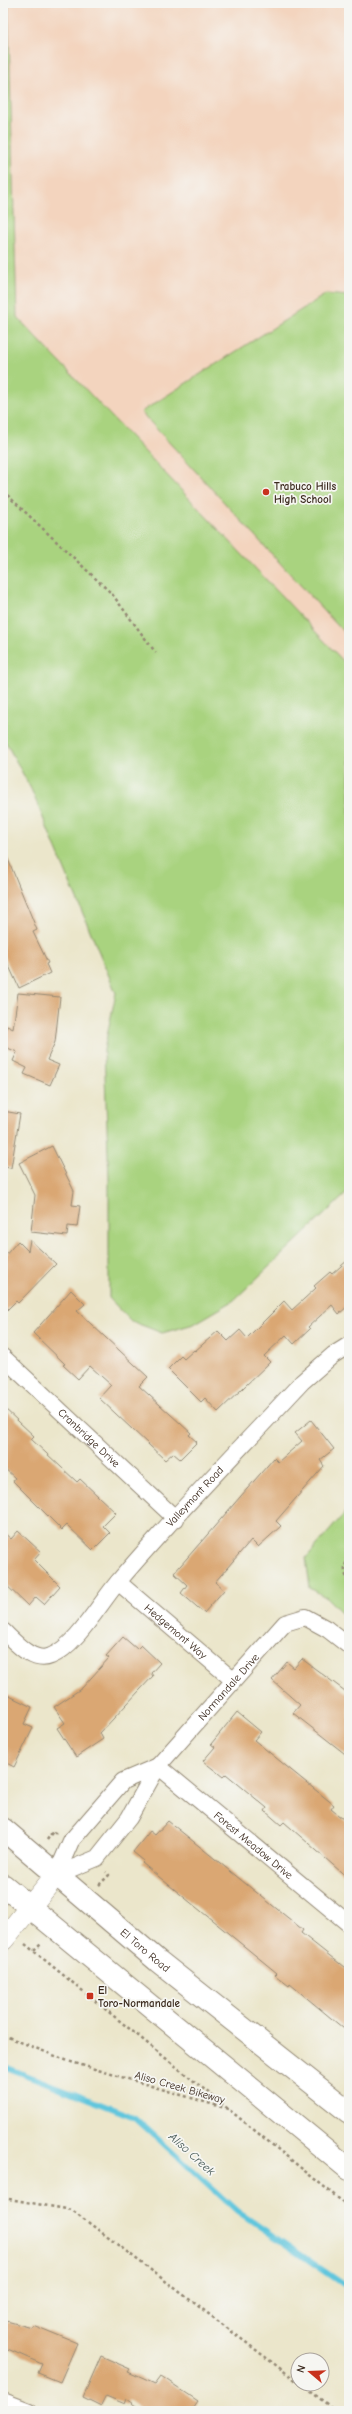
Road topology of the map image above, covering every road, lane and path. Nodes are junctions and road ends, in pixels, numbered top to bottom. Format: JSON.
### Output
{"nodes":[{"id":1,"x":3,"y":492,"type":"edge"},
{"id":2,"x":156,"y":653,"type":"dead end"},
{"id":3,"x":349,"y":1345,"type":"edge"},
{"id":4,"x":3,"y":1357,"type":"edge"},
{"id":5,"x":176,"y":1518,"type":"junction"},
{"id":6,"x":349,"y":1557,"type":"edge"},
{"id":7,"x":349,"y":1581,"type":"edge"},
{"id":8,"x":118,"y":1582,"type":"junction"},
{"id":9,"x":3,"y":1631,"type":"edge"},
{"id":10,"x":349,"y":1646,"type":"edge"},
{"id":11,"x":233,"y":1680,"type":"junction"},
{"id":12,"x":158,"y":1766,"type":"junction"},
{"id":13,"x":3,"y":1828,"type":"edge"},
{"id":14,"x":56,"y":1875,"type":"junction"},
{"id":15,"x":3,"y":1885,"type":"edge"},
{"id":16,"x":30,"y":1907,"type":"junction"},
{"id":17,"x":349,"y":1924,"type":"edge"},
{"id":18,"x":3,"y":1940,"type":"edge"},
{"id":19,"x":34,"y":1951,"type":"dead end"},
{"id":20,"x":3,"y":2035,"type":"edge"},
{"id":21,"x":230,"y":2110,"type":"junction"},
{"id":22,"x":349,"y":2112,"type":"edge"},
{"id":23,"x":349,"y":2168,"type":"edge"},
{"id":24,"x":3,"y":2198,"type":"edge"},
{"id":25,"x":349,"y":2207,"type":"edge"},
{"id":26,"x":290,"y":2376,"type":"edge"},
{"id":27,"x":311,"y":2392,"type":"edge"},
{"id":28,"x":3,"y":2401,"type":"edge"},
{"id":29,"x":29,"y":2411,"type":"edge"},
{"id":30,"x":336,"y":2411,"type":"edge"}],
"edges":[{"from":1,"to":2,"type":"path"},
{"from":3,"to":5,"type":"street","name":"Valleymont Road"},
{"from":4,"to":5,"type":"street","name":"Cranbridge Drive"},
{"from":5,"to":8,"type":"street","name":"Valleymont Road"},
{"from":6,"to":7,"type":"path"},
{"from":8,"to":9,"type":"street","name":"Valleymont Road"},
{"from":8,"to":11,"type":"street","name":"Hedgemont Way"},
{"from":10,"to":11,"type":"street","name":"Normandale Drive"},
{"from":11,"to":12,"type":"street","name":"Normandale Drive"},
{"from":12,"to":14,"type":"street","name":"Normandale Drive"},
{"from":12,"to":14,"type":"street","name":"Normandale Drive"},
{"from":12,"to":17,"type":"street","name":"Forest Meadow Drive"},
{"from":13,"to":14,"type":"main road","name":"El Toro Road"},
{"from":14,"to":16,"type":"street","name":"Normandale Drive"},
{"from":14,"to":22,"type":"main road","name":"El Toro Road"},
{"from":15,"to":16,"type":"main road"},
{"from":16,"to":18,"type":"street","name":"Normandale Drive"},
{"from":16,"to":23,"type":"main road"},
{"from":19,"to":21,"type":"path"},
{"from":20,"to":21,"type":"path","name":"Aliso Creek Bikeway"},
{"from":21,"to":25,"type":"path","name":"Aliso Creek Bikeway"},
{"from":24,"to":26,"type":"path"},
{"from":27,"to":30,"type":"path"},
{"from":28,"to":29,"type":"street"}]}
